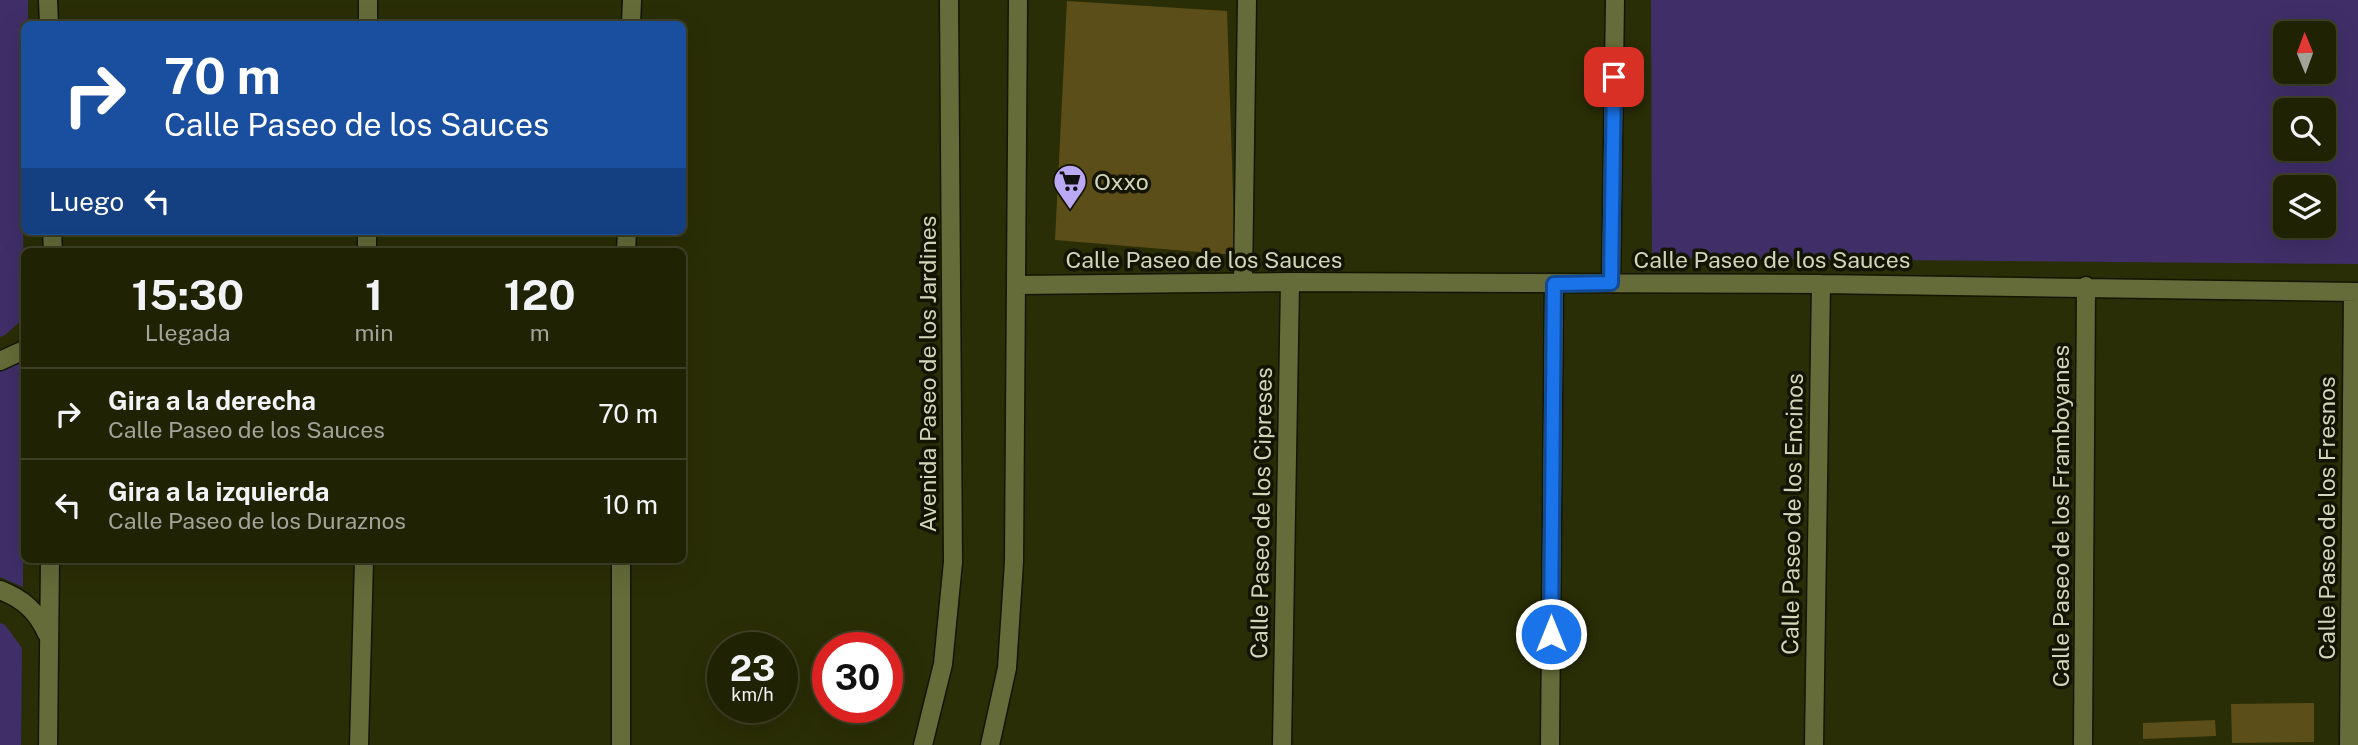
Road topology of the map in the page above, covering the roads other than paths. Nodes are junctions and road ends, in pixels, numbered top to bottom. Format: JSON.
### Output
{"nodes":[{"id":1,"x":48,"y":0,"type":"edge"},
{"id":2,"x":368,"y":0,"type":"edge"},
{"id":3,"x":632,"y":0,"type":"edge"},
{"id":4,"x":949,"y":0,"type":"edge"},
{"id":5,"x":1018,"y":0,"type":"edge"},
{"id":6,"x":1248,"y":0,"type":"edge"},
{"id":7,"x":1615,"y":0,"type":"edge"},
{"id":8,"x":49,"y":21,"type":"edge"},
{"id":9,"x":368,"y":21,"type":"edge"},
{"id":10,"x":631,"y":21,"type":"edge"},
{"id":11,"x":1243,"y":282,"type":"junction"},
{"id":12,"x":1290,"y":282,"type":"junction"},
{"id":13,"x":1611,"y":283,"type":"junction"},
{"id":14,"x":1554,"y":284,"type":"junction"},
{"id":15,"x":1821,"y":284,"type":"junction"},
{"id":16,"x":1017,"y":285,"type":"junction"},
{"id":17,"x":2087,"y":286,"type":"junction"},
{"id":18,"x":2355,"y":292,"type":"edge"},
{"id":19,"x":21,"y":351,"type":"edge"},
{"id":20,"x":0,"y":361,"type":"edge"},
{"id":21,"x":50,"y":563,"type":"edge"},
{"id":22,"x":364,"y":563,"type":"edge"},
{"id":23,"x":621,"y":563,"type":"edge"},
{"id":24,"x":0,"y":590,"type":"edge"},
{"id":25,"x":49,"y":638,"type":"junction"},
{"id":26,"x":48,"y":745,"type":"edge"},
{"id":27,"x":359,"y":745,"type":"edge"},
{"id":28,"x":621,"y":745,"type":"edge"},
{"id":29,"x":923,"y":745,"type":"edge"},
{"id":30,"x":990,"y":745,"type":"edge"},
{"id":31,"x":1282,"y":745,"type":"edge"},
{"id":32,"x":1550,"y":745,"type":"edge"},
{"id":33,"x":1814,"y":745,"type":"edge"},
{"id":34,"x":2082,"y":745,"type":"edge"},
{"id":35,"x":2349,"y":745,"type":"edge"}],
"edges":[{"from":1,"to":8,"type":"street"},
{"from":2,"to":9,"type":"street"},
{"from":3,"to":10,"type":"street"},
{"from":4,"to":29,"type":"street","name":"Avenida Paseo de los Jardines"},
{"from":5,"to":16,"type":"street"},
{"from":6,"to":11,"type":"street"},
{"from":7,"to":13,"type":"street"},
{"from":11,"to":12,"type":"street","name":"Calle Paseo de los Sauces"},
{"from":11,"to":16,"type":"street","name":"Calle Paseo de los Sauces"},
{"from":12,"to":14,"type":"street","name":"Calle Paseo de los Sauces"},
{"from":12,"to":31,"type":"street","name":"Calle Paseo de los Cipreses"},
{"from":13,"to":14,"type":"street","name":"Calle Paseo de los Sauces"},
{"from":13,"to":15,"type":"street","name":"Calle Paseo de los Sauces"},
{"from":14,"to":32,"type":"street"},
{"from":15,"to":17,"type":"street","name":"Calle Paseo de los Sauces"},
{"from":15,"to":33,"type":"street","name":"Calle Paseo de los Encinos"},
{"from":16,"to":30,"type":"street"},
{"from":17,"to":18,"type":"street","name":"Calle Paseo de los Sauces"},
{"from":17,"to":34,"type":"street","name":"Calle Paseo de los Framboyanes"},
{"from":18,"to":35,"type":"street","name":"Calle Paseo de los Fresnos"},
{"from":19,"to":20,"type":"street"},
{"from":21,"to":25,"type":"street"},
{"from":22,"to":27,"type":"street"},
{"from":23,"to":28,"type":"street"},
{"from":24,"to":25,"type":"street"},
{"from":25,"to":26,"type":"street"}]}
